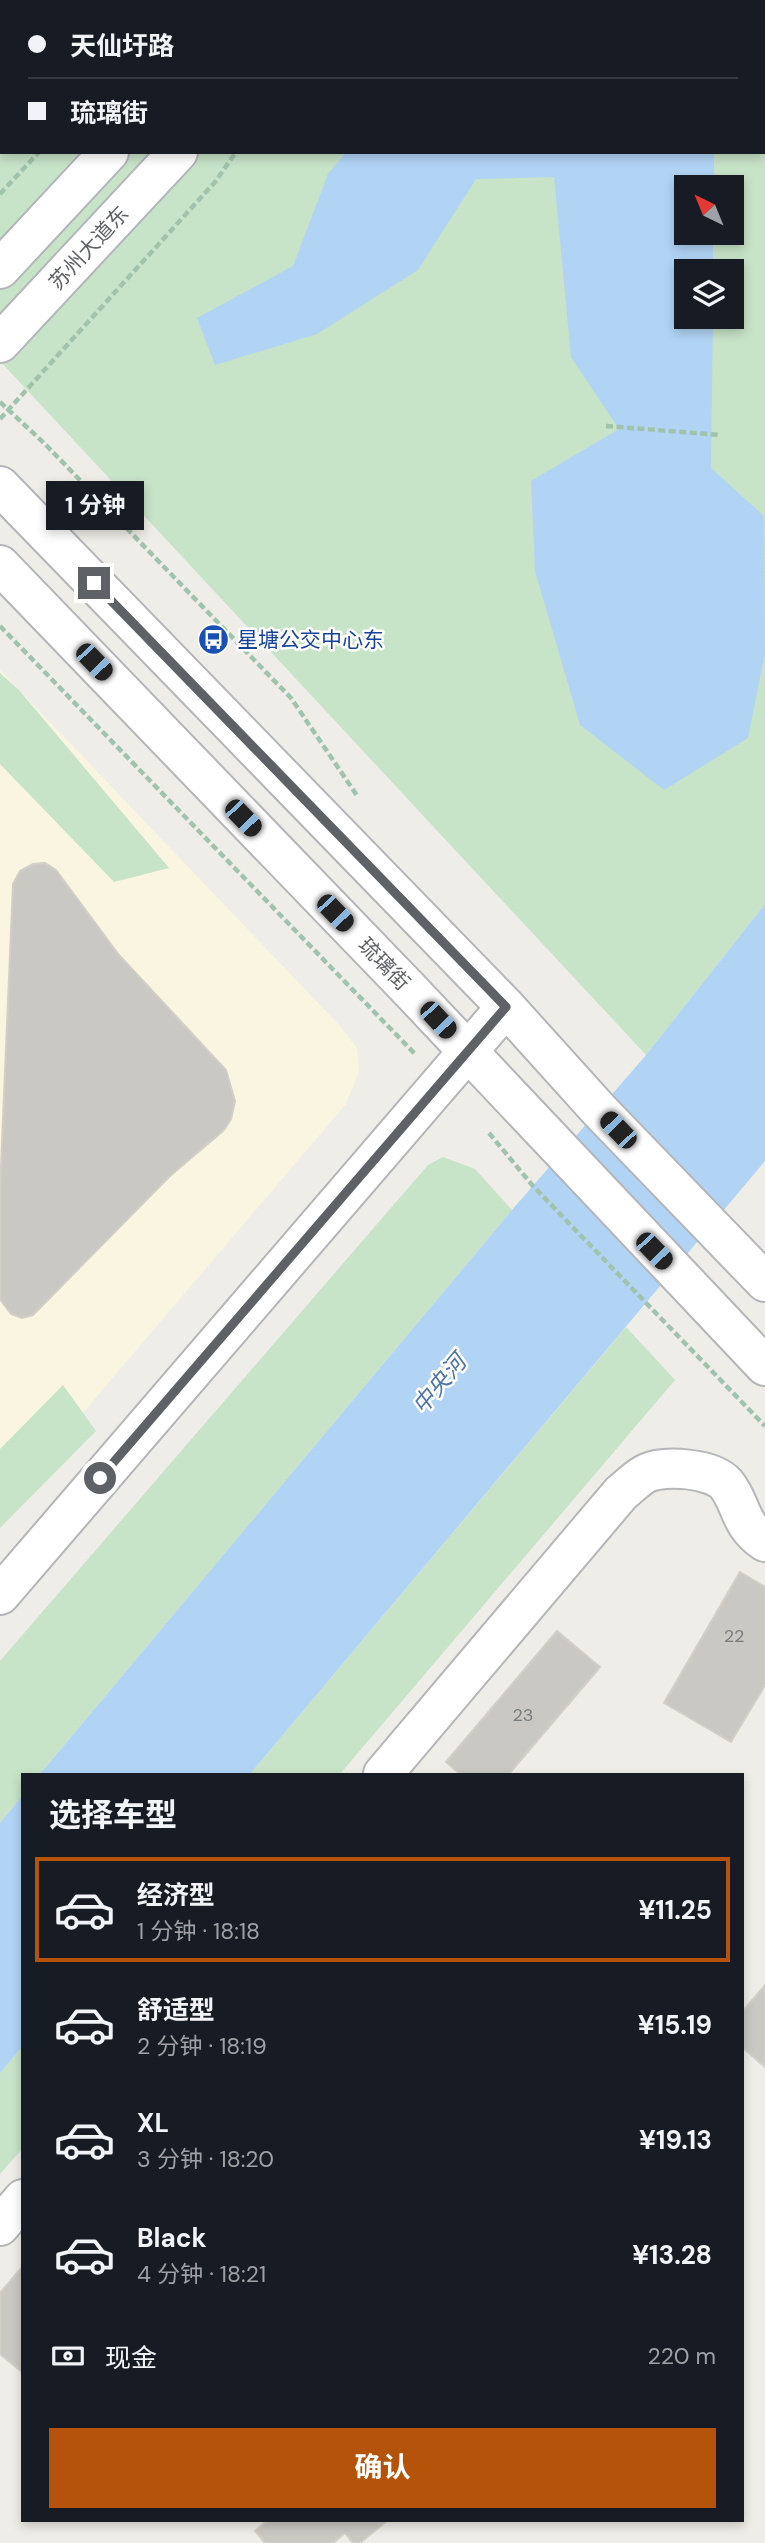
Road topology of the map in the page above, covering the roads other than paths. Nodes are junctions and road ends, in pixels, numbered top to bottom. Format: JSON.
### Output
{"nodes":[{"id":1,"x":107,"y":154,"type":"edge"},
{"id":2,"x":176,"y":154,"type":"edge"},
{"id":3,"x":0,"y":269,"type":"edge"},
{"id":4,"x":0,"y":344,"type":"edge"},
{"id":5,"x":0,"y":486,"type":"edge"},
{"id":6,"x":0,"y":565,"type":"edge"},
{"id":7,"x":506,"y":1007,"type":"junction"},
{"id":8,"x":467,"y":1051,"type":"junction"},
{"id":9,"x":765,"y":1282,"type":"edge"},
{"id":10,"x":765,"y":1366,"type":"edge"},
{"id":11,"x":765,"y":1542,"type":"edge"},
{"id":12,"x":0,"y":1595,"type":"edge"},
{"id":13,"x":384,"y":1773,"type":"edge"},
{"id":14,"x":21,"y":2201,"type":"edge"},
{"id":15,"x":0,"y":2226,"type":"edge"}],
"edges":[{"from":1,"to":3,"type":"main road"},
{"from":2,"to":4,"type":"main road","name":"苏州大道东"},
{"from":5,"to":7,"type":"main road"},
{"from":6,"to":8,"type":"main road","name":"琉璃街"},
{"from":7,"to":8,"type":"main road"},
{"from":7,"to":9,"type":"main road"},
{"from":8,"to":10,"type":"main road","name":"琉璃街"},
{"from":8,"to":12,"type":"main road"},
{"from":11,"to":13,"type":"main road"},
{"from":14,"to":15,"type":"main road"}]}
